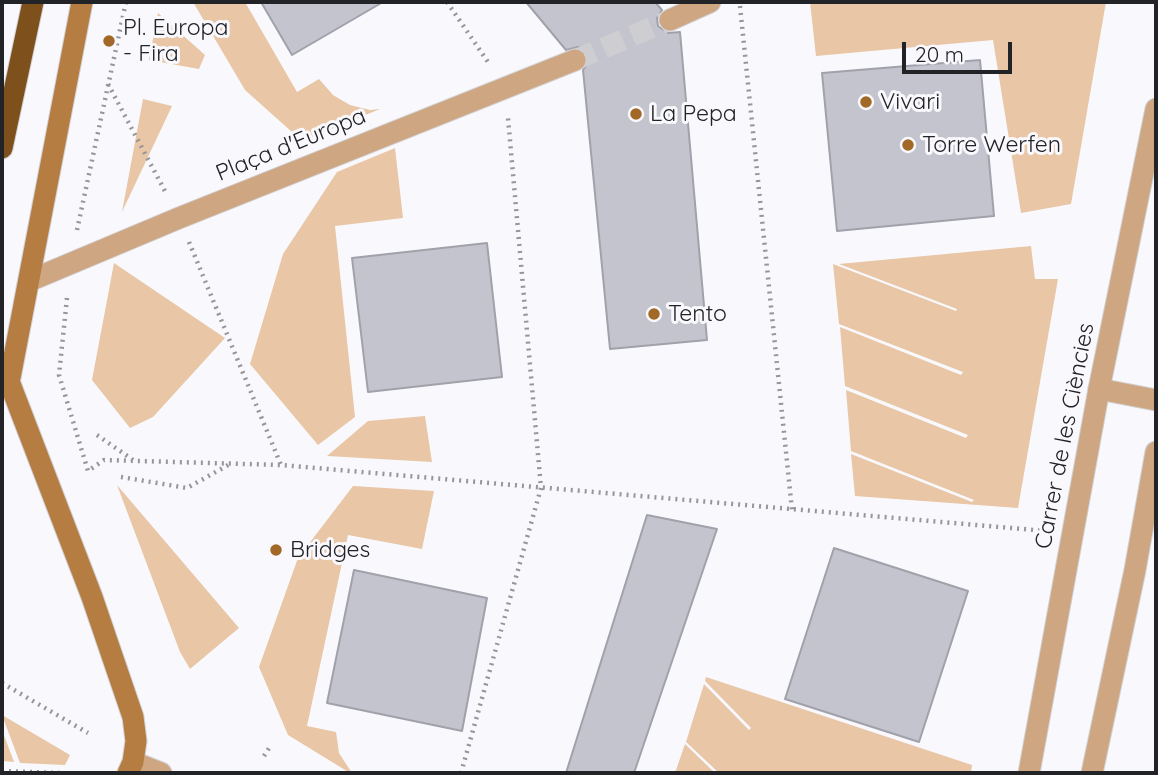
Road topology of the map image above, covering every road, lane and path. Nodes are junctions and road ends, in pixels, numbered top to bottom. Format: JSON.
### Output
{"nodes":[{"id":1,"x":33,"y":2,"type":"edge"},
{"id":2,"x":82,"y":2,"type":"edge"},
{"id":3,"x":447,"y":2,"type":"edge"},
{"id":4,"x":710,"y":2,"type":"edge"},
{"id":5,"x":739,"y":2,"type":"edge"},
{"id":6,"x":670,"y":20,"type":"tunnel mouth"},
{"id":7,"x":575,"y":60,"type":"tunnel mouth"},
{"id":8,"x":108,"y":84,"type":"dead end"},
{"id":9,"x":506,"y":89,"type":"junction"},
{"id":10,"x":1156,"y":109,"type":"edge"},
{"id":11,"x":2,"y":148,"type":"edge"},
{"id":12,"x":179,"y":218,"type":"junction"},
{"id":13,"x":29,"y":282,"type":"junction"},
{"id":14,"x":6,"y":373,"type":"edge"},
{"id":15,"x":1099,"y":389,"type":"junction"},
{"id":16,"x":1156,"y":400,"type":"edge"},
{"id":17,"x":97,"y":435,"type":"dead end"},
{"id":18,"x":1156,"y":452,"type":"edge"},
{"id":19,"x":134,"y":461,"type":"junction"},
{"id":20,"x":230,"y":464,"type":"junction"},
{"id":21,"x":281,"y":465,"type":"junction"},
{"id":22,"x":88,"y":471,"type":"dead end"},
{"id":23,"x":121,"y":477,"type":"dead end"},
{"id":24,"x":541,"y":488,"type":"junction"},
{"id":25,"x":792,"y":510,"type":"junction"},
{"id":26,"x":1022,"y":529,"type":"dead end"},
{"id":27,"x":2,"y":683,"type":"edge"},
{"id":28,"x":88,"y":733,"type":"dead end"},
{"id":29,"x":271,"y":745,"type":"dead end"},
{"id":30,"x":264,"y":756,"type":"dead end"},
{"id":31,"x":130,"y":768,"type":"edge"},
{"id":32,"x":2,"y":771,"type":"edge"},
{"id":33,"x":60,"y":773,"type":"edge"},
{"id":34,"x":161,"y":773,"type":"edge"},
{"id":35,"x":461,"y":773,"type":"edge"},
{"id":36,"x":1029,"y":773,"type":"edge"},
{"id":37,"x":1092,"y":773,"type":"edge"}],
"edges":[{"from":1,"to":11,"type":"highway"},
{"from":2,"to":13,"type":"main road"},
{"from":3,"to":9,"type":"path"},
{"from":4,"to":6,"type":"street"},
{"from":5,"to":25,"type":"path"},
{"from":7,"to":9,"type":"street","name":"Plaça d'Europa"},
{"from":8,"to":12,"type":"path"},
{"from":9,"to":12,"type":"street","name":"Plaça d'Europa"},
{"from":9,"to":24,"type":"path"},
{"from":10,"to":15,"type":"street","name":"Carrer de les Ciències"},
{"from":12,"to":13,"type":"street","name":"Plaça d'Europa"},
{"from":12,"to":21,"type":"path"},
{"from":13,"to":14,"type":"main road"},
{"from":14,"to":31,"type":"main road"},
{"from":15,"to":16,"type":"street"},
{"from":15,"to":36,"type":"street","name":"Carrer de les Ciències"},
{"from":17,"to":19,"type":"path"},
{"from":18,"to":37,"type":"street"},
{"from":19,"to":20,"type":"path"},
{"from":19,"to":22,"type":"path"},
{"from":20,"to":21,"type":"path"},
{"from":20,"to":23,"type":"path"},
{"from":21,"to":24,"type":"path"},
{"from":24,"to":25,"type":"path"},
{"from":24,"to":35,"type":"path"},
{"from":25,"to":26,"type":"path"},
{"from":27,"to":28,"type":"path"},
{"from":29,"to":30,"type":"path"},
{"from":31,"to":34,"type":"street"},
{"from":32,"to":33,"type":"path"}]}
